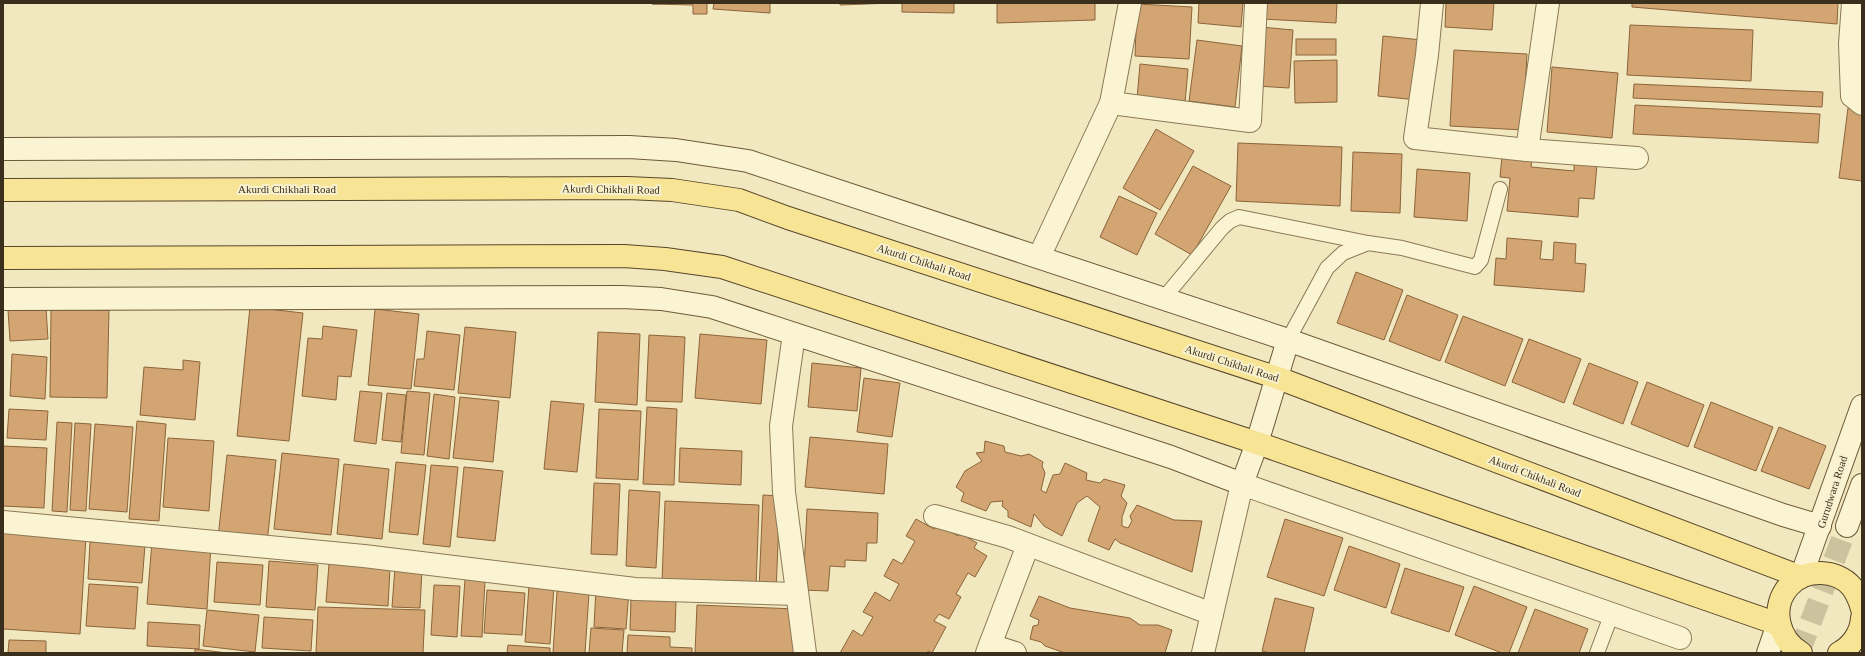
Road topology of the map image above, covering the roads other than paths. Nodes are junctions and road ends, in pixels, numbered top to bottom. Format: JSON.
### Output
{"nodes":[{"id":1,"x":1130,"y":3,"type":"edge"},
{"id":2,"x":1256,"y":3,"type":"edge"},
{"id":3,"x":1432,"y":3,"type":"edge"},
{"id":4,"x":1548,"y":3,"type":"edge"},
{"id":5,"x":1852,"y":3,"type":"edge"},
{"id":6,"x":1111,"y":104,"type":"junction"},
{"id":7,"x":1862,"y":104,"type":"edge"},
{"id":8,"x":3,"y":149,"type":"edge"},
{"id":9,"x":1527,"y":150,"type":"junction"},
{"id":10,"x":1637,"y":158,"type":"dead end"},
{"id":11,"x":1500,"y":189,"type":"dead end"},
{"id":12,"x":3,"y":190,"type":"edge"},
{"id":13,"x":1368,"y":243,"type":"junction"},
{"id":14,"x":1039,"y":257,"type":"junction"},
{"id":15,"x":3,"y":258,"type":"edge"},
{"id":16,"x":1164,"y":298,"type":"junction"},
{"id":17,"x":3,"y":299,"type":"edge"},
{"id":18,"x":794,"y":334,"type":"junction"},
{"id":19,"x":1288,"y":340,"type":"junction"},
{"id":20,"x":1278,"y":378,"type":"junction"},
{"id":21,"x":1862,"y":406,"type":"edge"},
{"id":22,"x":1257,"y":443,"type":"junction"},
{"id":23,"x":1242,"y":484,"type":"junction"},
{"id":24,"x":1862,"y":485,"type":"edge"},
{"id":25,"x":935,"y":516,"type":"dead end"},
{"id":26,"x":3,"y":522,"type":"edge"},
{"id":27,"x":1820,"y":526,"type":"junction"},
{"id":28,"x":1847,"y":526,"type":"tunnel mouth"},
{"id":29,"x":1028,"y":544,"type":"junction"},
{"id":30,"x":1801,"y":577,"type":"junction"},
{"id":31,"x":797,"y":594,"type":"junction"},
{"id":32,"x":1861,"y":604,"type":"edge"},
{"id":33,"x":1612,"y":613,"type":"junction"},
{"id":34,"x":1212,"y":614,"type":"junction"},
{"id":35,"x":1778,"y":624,"type":"junction"},
{"id":36,"x":1680,"y":638,"type":"dead end"},
{"id":37,"x":988,"y":649,"type":"edge"},
{"id":38,"x":805,"y":653,"type":"edge"},
{"id":39,"x":1015,"y":653,"type":"edge"},
{"id":40,"x":1203,"y":653,"type":"edge"},
{"id":41,"x":1597,"y":653,"type":"edge"},
{"id":42,"x":1768,"y":653,"type":"edge"},
{"id":43,"x":1801,"y":653,"type":"edge"},
{"id":44,"x":1839,"y":653,"type":"edge"}],
"edges":[{"from":1,"to":6,"type":"street"},
{"from":2,"to":6,"type":"street"},
{"from":3,"to":9,"type":"street"},
{"from":4,"to":9,"type":"street"},
{"from":5,"to":7,"type":"street"},
{"from":6,"to":14,"type":"street"},
{"from":8,"to":14,"type":"street"},
{"from":9,"to":10,"type":"street"},
{"from":11,"to":13,"type":"lane"},
{"from":12,"to":20,"type":"main road","name":"Akurdi Chikhali Road"},
{"from":13,"to":16,"type":"lane"},
{"from":13,"to":19,"type":"lane"},
{"from":14,"to":16,"type":"street"},
{"from":15,"to":22,"type":"main road"},
{"from":16,"to":19,"type":"street"},
{"from":17,"to":18,"type":"street"},
{"from":18,"to":23,"type":"street"},
{"from":18,"to":31,"type":"street"},
{"from":19,"to":20,"type":"street"},
{"from":19,"to":27,"type":"street"},
{"from":20,"to":22,"type":"street"},
{"from":20,"to":30,"type":"main road","name":"Akurdi Chikhali Road"},
{"from":21,"to":27,"type":"street","name":"Gurudwara Road"},
{"from":22,"to":23,"type":"street"},
{"from":22,"to":35,"type":"main road"},
{"from":23,"to":33,"type":"street"},
{"from":23,"to":34,"type":"street"},
{"from":24,"to":28,"type":"street"},
{"from":25,"to":29,"type":"street"},
{"from":26,"to":31,"type":"street"},
{"from":27,"to":30,"type":"street","name":"Gurudwara Road"},
{"from":29,"to":34,"type":"street"},
{"from":29,"to":37,"type":"street"},
{"from":30,"to":32,"type":"main road"},
{"from":30,"to":35,"type":"main road"},
{"from":31,"to":38,"type":"street"},
{"from":32,"to":44,"type":"main road"},
{"from":33,"to":36,"type":"street"},
{"from":33,"to":41,"type":"lane"},
{"from":34,"to":40,"type":"street"},
{"from":35,"to":42,"type":"street"},
{"from":35,"to":43,"type":"main road"},
{"from":37,"to":39,"type":"street"}]}
